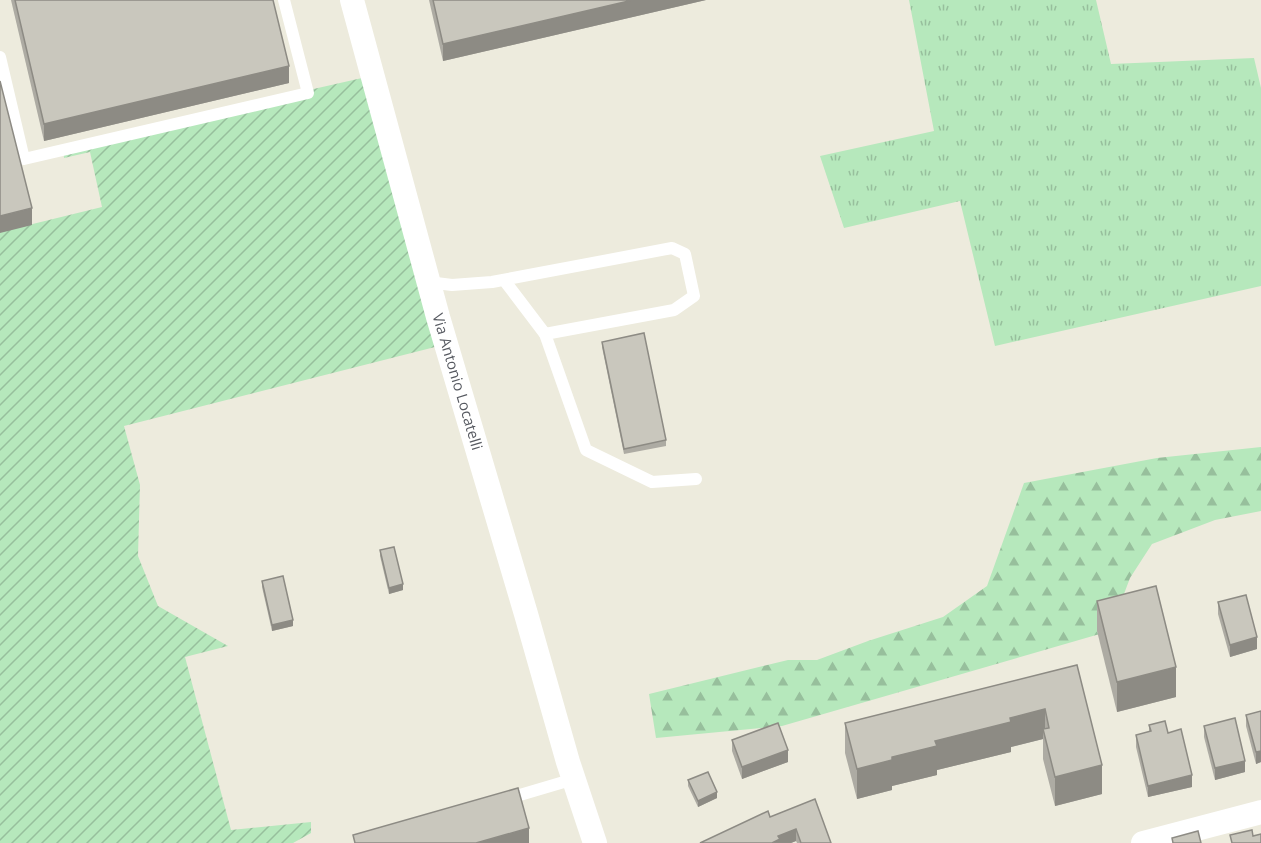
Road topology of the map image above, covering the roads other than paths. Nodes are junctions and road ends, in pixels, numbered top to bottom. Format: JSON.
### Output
{"nodes":[{"id":1,"x":284,"y":0,"type":"edge"},
{"id":2,"x":352,"y":0,"type":"edge"},
{"id":3,"x":0,"y":57,"type":"edge"},
{"id":4,"x":504,"y":280,"type":"junction"},
{"id":5,"x":428,"y":282,"type":"junction"},
{"id":6,"x":545,"y":334,"type":"junction"},
{"id":7,"x":696,"y":479,"type":"dead end"},
{"id":8,"x":571,"y":771,"type":"junction"},
{"id":9,"x":496,"y":802,"type":"edge"},
{"id":10,"x":1261,"y":812,"type":"edge"},
{"id":11,"x":595,"y":843,"type":"edge"},
{"id":12,"x":1143,"y":843,"type":"edge"}],
"edges":[{"from":1,"to":3,"type":"lane"},
{"from":2,"to":5,"type":"street","name":"Via Antonio Locatelli"},
{"from":4,"to":5,"type":"lane"},
{"from":4,"to":6,"type":"lane"},
{"from":4,"to":6,"type":"lane"},
{"from":5,"to":8,"type":"street","name":"Via Antonio Locatelli"},
{"from":6,"to":7,"type":"lane"},
{"from":8,"to":9,"type":"lane"},
{"from":8,"to":11,"type":"street","name":"Via Antonio Locatelli"},
{"from":10,"to":12,"type":"street"}]}
